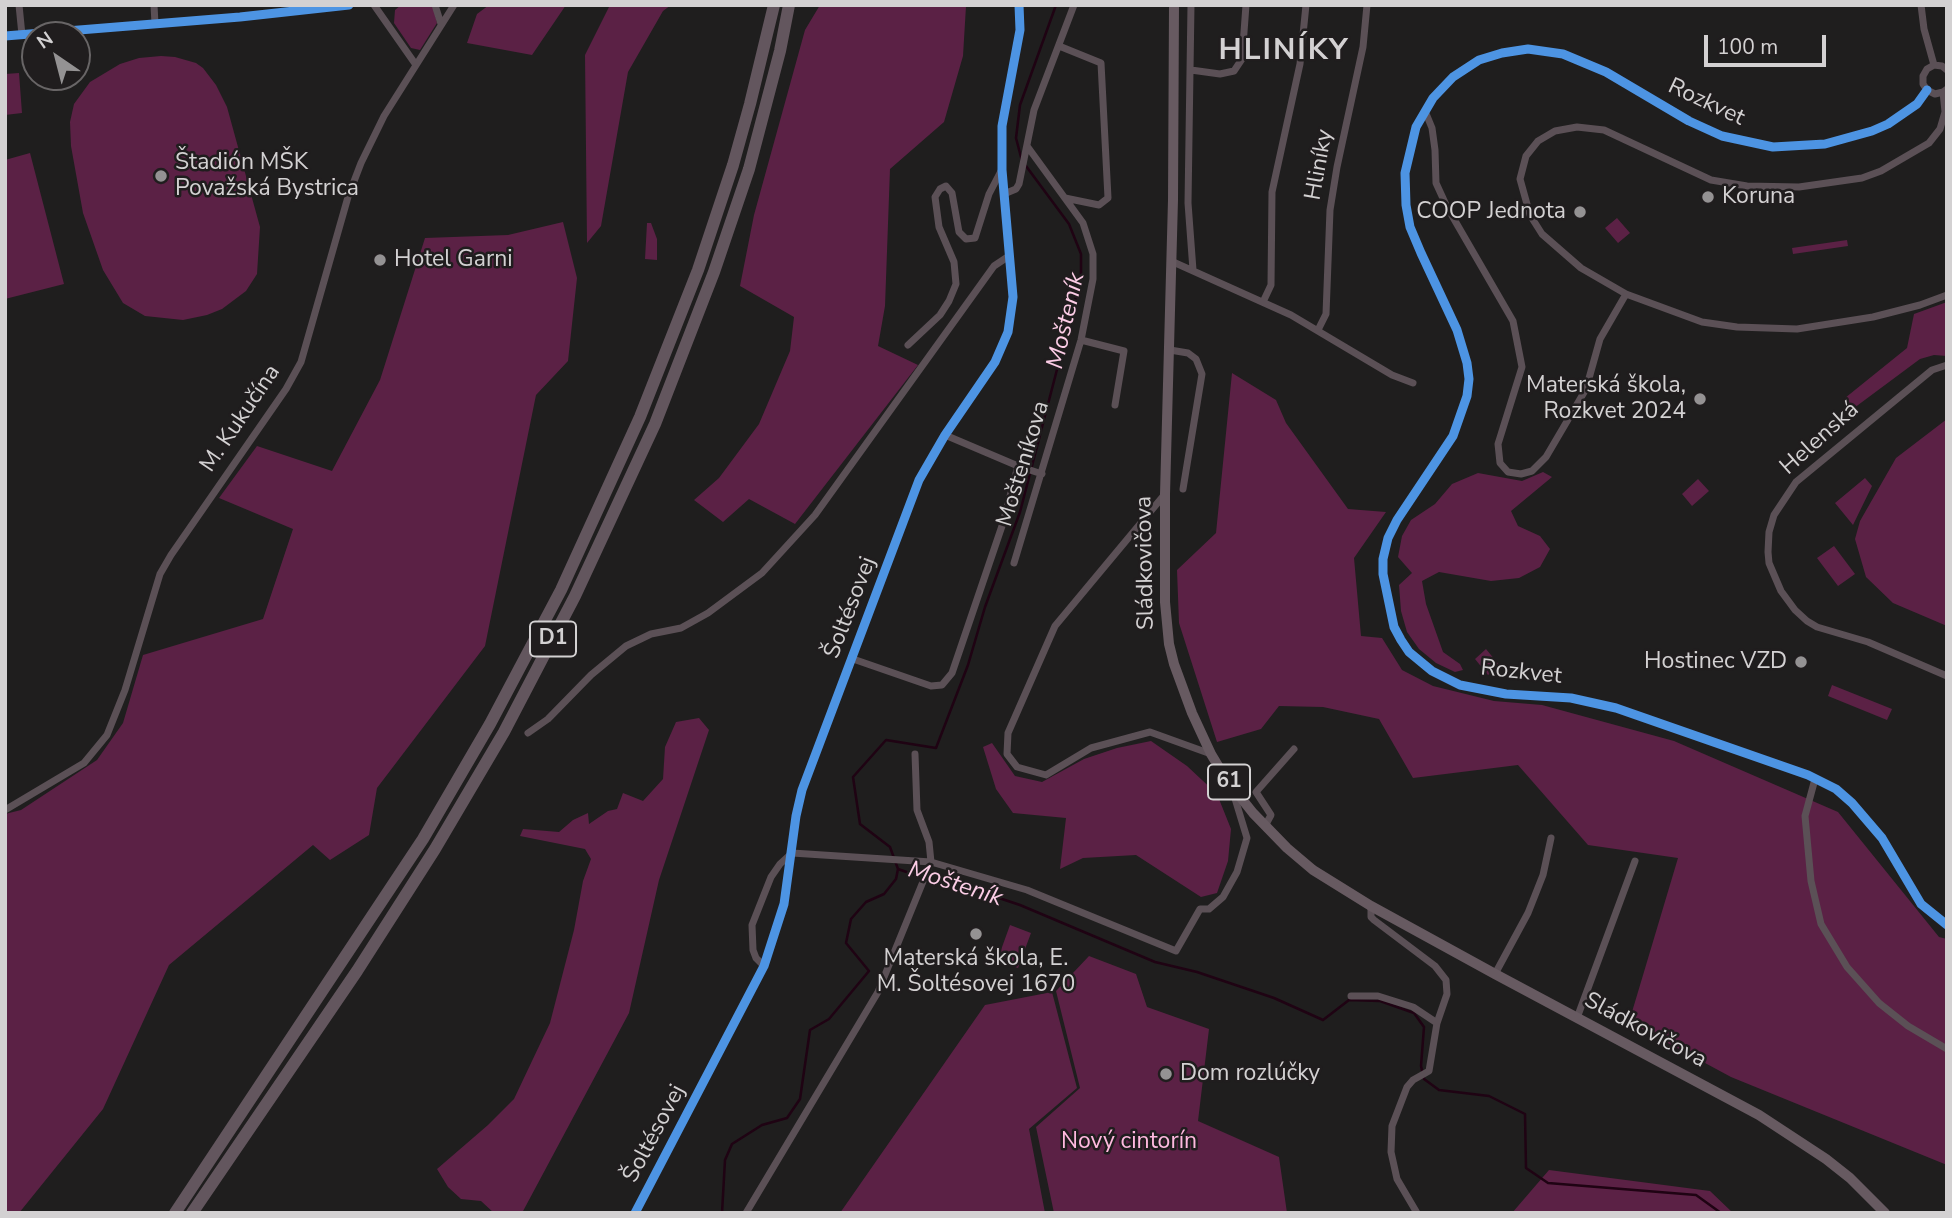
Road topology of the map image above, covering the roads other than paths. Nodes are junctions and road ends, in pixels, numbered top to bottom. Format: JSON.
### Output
{"nodes":[{"id":1,"x":19,"y":5,"type":"edge"},
{"id":2,"x":154,"y":5,"type":"edge"},
{"id":3,"x":239,"y":5,"type":"edge"},
{"id":4,"x":349,"y":5,"type":"edge"},
{"id":5,"x":374,"y":5,"type":"edge"},
{"id":6,"x":435,"y":5,"type":"edge"},
{"id":7,"x":453,"y":5,"type":"edge"},
{"id":8,"x":774,"y":5,"type":"edge"},
{"id":9,"x":789,"y":5,"type":"edge"},
{"id":10,"x":1019,"y":5,"type":"edge"},
{"id":11,"x":1074,"y":5,"type":"edge"},
{"id":12,"x":1174,"y":5,"type":"edge"},
{"id":13,"x":1191,"y":5,"type":"edge"},
{"id":14,"x":1246,"y":5,"type":"edge"},
{"id":15,"x":1306,"y":5,"type":"edge"},
{"id":16,"x":1367,"y":5,"type":"edge"},
{"id":17,"x":1921,"y":5,"type":"edge"},
{"id":18,"x":240,"y":17,"type":"junction"},
{"id":19,"x":21,"y":24,"type":"edge"},
{"id":20,"x":155,"y":24,"type":"junction"},
{"id":21,"x":441,"y":25,"type":"junction"},
{"id":22,"x":91,"y":29,"type":"edge"},
{"id":23,"x":1059,"y":46,"type":"junction"},
{"id":24,"x":416,"y":65,"type":"junction"},
{"id":25,"x":1934,"y":65,"type":"junction"},
{"id":26,"x":1191,"y":70,"type":"junction"},
{"id":27,"x":1947,"y":70,"type":"edge"},
{"id":28,"x":1927,"y":90,"type":"junction"},
{"id":29,"x":1945,"y":90,"type":"edge"},
{"id":30,"x":1425,"y":111,"type":"junction"},
{"id":31,"x":1027,"y":146,"type":"junction"},
{"id":32,"x":1002,"y":170,"type":"junction"},
{"id":33,"x":1004,"y":194,"type":"junction"},
{"id":34,"x":1065,"y":198,"type":"junction"},
{"id":35,"x":1009,"y":256,"type":"junction"},
{"id":36,"x":1171,"y":261,"type":"junction"},
{"id":37,"x":1193,"y":270,"type":"junction"},
{"id":38,"x":1626,"y":294,"type":"junction"},
{"id":39,"x":1947,"y":295,"type":"edge"},
{"id":40,"x":1263,"y":302,"type":"junction"},
{"id":41,"x":1318,"y":330,"type":"junction"},
{"id":42,"x":1081,"y":340,"type":"junction"},
{"id":43,"x":908,"y":345,"type":"dead end"},
{"id":44,"x":1170,"y":350,"type":"junction"},
{"id":45,"x":1947,"y":365,"type":"edge"},
{"id":46,"x":1413,"y":383,"type":"dead end"},
{"id":47,"x":1115,"y":405,"type":"dead end"},
{"id":48,"x":945,"y":435,"type":"junction"},
{"id":49,"x":1018,"y":467,"type":"junction"},
{"id":50,"x":1034,"y":472,"type":"junction"},
{"id":51,"x":1183,"y":489,"type":"dead end"},
{"id":52,"x":1165,"y":494,"type":"junction"},
{"id":53,"x":1014,"y":563,"type":"dead end"},
{"id":54,"x":853,"y":659,"type":"junction"},
{"id":55,"x":1947,"y":676,"type":"edge"},
{"id":56,"x":528,"y":733,"type":"dead end"},
{"id":57,"x":1294,"y":749,"type":"dead end"},
{"id":58,"x":915,"y":754,"type":"dead end"},
{"id":59,"x":1211,"y":754,"type":"junction"},
{"id":60,"x":1815,"y":779,"type":"junction"},
{"id":61,"x":1232,"y":786,"type":"junction"},
{"id":62,"x":5,"y":810,"type":"edge"},
{"id":63,"x":1265,"y":827,"type":"junction"},
{"id":64,"x":1551,"y":838,"type":"dead end"},
{"id":65,"x":792,"y":853,"type":"junction"},
{"id":66,"x":1635,"y":861,"type":"dead end"},
{"id":67,"x":930,"y":862,"type":"junction"},
{"id":68,"x":1371,"y":906,"type":"junction"},
{"id":69,"x":1947,"y":925,"type":"edge"},
{"id":70,"x":764,"y":966,"type":"junction"},
{"id":71,"x":1494,"y":974,"type":"junction"},
{"id":72,"x":1351,"y":996,"type":"dead end"},
{"id":73,"x":1577,"y":1018,"type":"junction"},
{"id":74,"x":1437,"y":1023,"type":"junction"},
{"id":75,"x":1947,"y":1049,"type":"edge"},
{"id":76,"x":175,"y":1213,"type":"edge"},
{"id":77,"x":192,"y":1213,"type":"edge"},
{"id":78,"x":635,"y":1213,"type":"edge"},
{"id":79,"x":746,"y":1213,"type":"edge"},
{"id":80,"x":1417,"y":1213,"type":"edge"},
{"id":81,"x":1885,"y":1213,"type":"edge"}],
"edges":[{"from":1,"to":19,"type":"street"},
{"from":2,"to":20,"type":"street"},
{"from":3,"to":18,"type":"street"},
{"from":4,"to":18,"type":"street"},
{"from":5,"to":24,"type":"street"},
{"from":6,"to":21,"type":"street"},
{"from":7,"to":21,"type":"street","name":"M. Kukučína"},
{"from":8,"to":76,"type":"highway","number":"D1"},
{"from":9,"to":77,"type":"highway","number":"D1"},
{"from":10,"to":32,"type":"street","name":"Šoltésovej"},
{"from":11,"to":23,"type":"street"},
{"from":12,"to":36,"type":"main road","name":"Sládkovičova","number":"61"},
{"from":13,"to":26,"type":"street"},
{"from":14,"to":26,"type":"street"},
{"from":15,"to":40,"type":"street","name":"Hliníky"},
{"from":16,"to":41,"type":"street","name":"Hliníky"},
{"from":17,"to":25,"type":"street"},
{"from":18,"to":20,"type":"street"},
{"from":20,"to":22,"type":"street"},
{"from":21,"to":24,"type":"street","name":"M. Kukučína"},
{"from":23,"to":31,"type":"street"},
{"from":23,"to":34,"type":"street"},
{"from":24,"to":62,"type":"street","name":"M. Kukučína"},
{"from":25,"to":27,"type":"street"},
{"from":25,"to":28,"type":"street","name":"Rozkvet"},
{"from":26,"to":37,"type":"street"},
{"from":28,"to":29,"type":"street"},
{"from":28,"to":30,"type":"street","name":"Rozkvet"},
{"from":29,"to":38,"type":"street"},
{"from":30,"to":38,"type":"street"},
{"from":30,"to":60,"type":"street","name":"Rozkvet"},
{"from":31,"to":33,"type":"street"},
{"from":31,"to":34,"type":"street","name":"Mošteníkova"},
{"from":32,"to":33,"type":"street","name":"Šoltésovej"},
{"from":32,"to":43,"type":"street"},
{"from":33,"to":35,"type":"street","name":"Šoltésovej"},
{"from":34,"to":42,"type":"street","name":"Mošteníkova"},
{"from":35,"to":48,"type":"street","name":"Šoltésovej"},
{"from":35,"to":56,"type":"street"},
{"from":36,"to":37,"type":"street"},
{"from":36,"to":44,"type":"main road","name":"Sládkovičova","number":"61"},
{"from":37,"to":40,"type":"street"},
{"from":38,"to":39,"type":"street"},
{"from":40,"to":41,"type":"street"},
{"from":41,"to":46,"type":"street"},
{"from":42,"to":47,"type":"street"},
{"from":42,"to":50,"type":"street","name":"Mošteníkova"},
{"from":44,"to":51,"type":"street","name":"Sládkovičova"},
{"from":44,"to":52,"type":"main road","name":"Sládkovičova","number":"61"},
{"from":45,"to":55,"type":"street","name":"Helenská"},
{"from":48,"to":49,"type":"street","name":"Mošteníkova"},
{"from":48,"to":54,"type":"street","name":"Šoltésovej"},
{"from":49,"to":50,"type":"street"},
{"from":49,"to":54,"type":"street","name":"Mošteníkova"},
{"from":50,"to":53,"type":"street","name":"Mošteníkova"},
{"from":52,"to":59,"type":"main road","name":"Sládkovičova","number":"61"},
{"from":52,"to":59,"type":"street"},
{"from":54,"to":65,"type":"street","name":"Šoltésovej"},
{"from":57,"to":63,"type":"street"},
{"from":58,"to":67,"type":"street"},
{"from":59,"to":61,"type":"main road","name":"Sládkovičova","number":"61"},
{"from":60,"to":69,"type":"street","name":"Rozkvet"},
{"from":60,"to":75,"type":"street"},
{"from":61,"to":63,"type":"main road","name":"Sládkovičova","number":"61"},
{"from":61,"to":67,"type":"street"},
{"from":63,"to":68,"type":"main road","name":"Sládkovičova","number":"61"},
{"from":64,"to":71,"type":"street"},
{"from":65,"to":67,"type":"street"},
{"from":65,"to":70,"type":"street","name":"Šoltésovej"},
{"from":65,"to":70,"type":"street"},
{"from":66,"to":73,"type":"street"},
{"from":67,"to":79,"type":"street"},
{"from":68,"to":71,"type":"main road","name":"Sládkovičova","number":"61"},
{"from":68,"to":74,"type":"street","name":"Sládkovičova"},
{"from":70,"to":78,"type":"street","name":"Šoltésovej"},
{"from":71,"to":73,"type":"main road","name":"Sládkovičova","number":"61"},
{"from":72,"to":74,"type":"street"},
{"from":73,"to":81,"type":"main road","name":"Sládkovičova","number":"61"},
{"from":74,"to":80,"type":"street","name":"Sládkovičova"}]}
